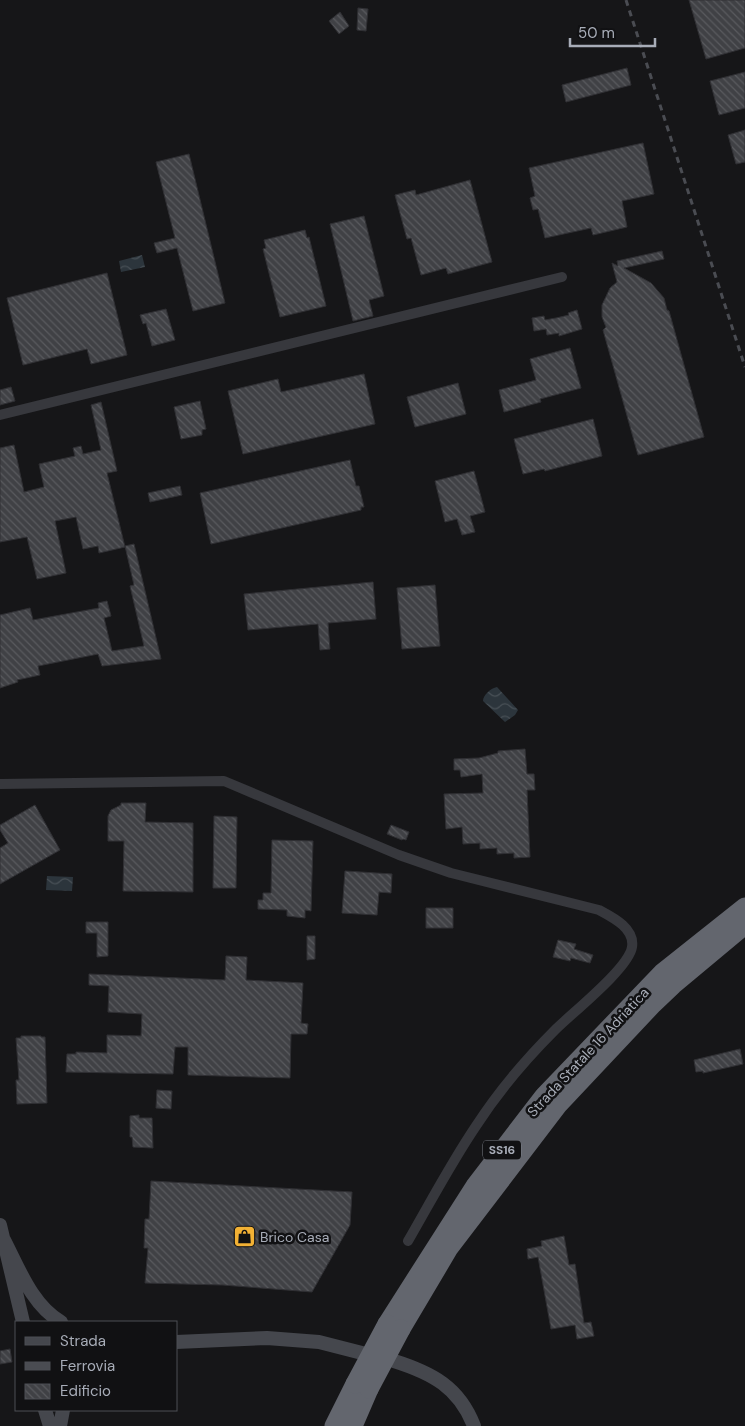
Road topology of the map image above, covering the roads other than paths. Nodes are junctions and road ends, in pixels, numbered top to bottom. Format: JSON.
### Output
{"nodes":[{"id":1,"x":562,"y":277,"type":"dead end"},
{"id":2,"x":0,"y":415,"type":"edge"},
{"id":3,"x":0,"y":784,"type":"edge"},
{"id":4,"x":745,"y":906,"type":"edge"},
{"id":5,"x":745,"y":925,"type":"edge"},
{"id":6,"x":718,"y":938,"type":"junction"},
{"id":7,"x":0,"y":1225,"type":"edge"},
{"id":8,"x":4,"y":1240,"type":"junction"},
{"id":9,"x":408,"y":1241,"type":"dead end"},
{"id":10,"x":23,"y":1321,"type":"edge"},
{"id":11,"x":60,"y":1321,"type":"edge"},
{"id":12,"x":178,"y":1342,"type":"edge"},
{"id":13,"x":362,"y":1353,"type":"dead end"},
{"id":14,"x":394,"y":1360,"type":"dead end"},
{"id":15,"x":362,"y":1387,"type":"junction"},
{"id":16,"x":45,"y":1411,"type":"edge"},
{"id":17,"x":64,"y":1411,"type":"edge"},
{"id":18,"x":50,"y":1426,"type":"edge"},
{"id":19,"x":60,"y":1426,"type":"edge"},
{"id":20,"x":334,"y":1426,"type":"edge"},
{"id":21,"x":353,"y":1426,"type":"edge"},
{"id":22,"x":474,"y":1426,"type":"edge"}],
"edges":[{"from":1,"to":2,"type":"street"},
{"from":3,"to":9,"type":"street"},
{"from":4,"to":6,"type":"highway","name":"Strada Statale 16 Adriatica","number":"SS16"},
{"from":5,"to":6,"type":"highway","name":"Strada Statale 16 Adriatica","number":"SS16"},
{"from":6,"to":15,"type":"highway","name":"Strada Statale 16 Adriatica","number":"SS16","bridge":true},
{"from":7,"to":8,"type":"main road"},
{"from":8,"to":10,"type":"main road"},
{"from":8,"to":11,"type":"main road"},
{"from":12,"to":13,"type":"main road"},
{"from":14,"to":22,"type":"main road"},
{"from":15,"to":20,"type":"highway","name":"Strada Statale 16 Adriatica","number":"SS16"},
{"from":15,"to":21,"type":"highway","name":"Strada Statale 16 Adriatica","number":"SS16"},
{"from":16,"to":18,"type":"main road"},
{"from":17,"to":19,"type":"main road"}]}
